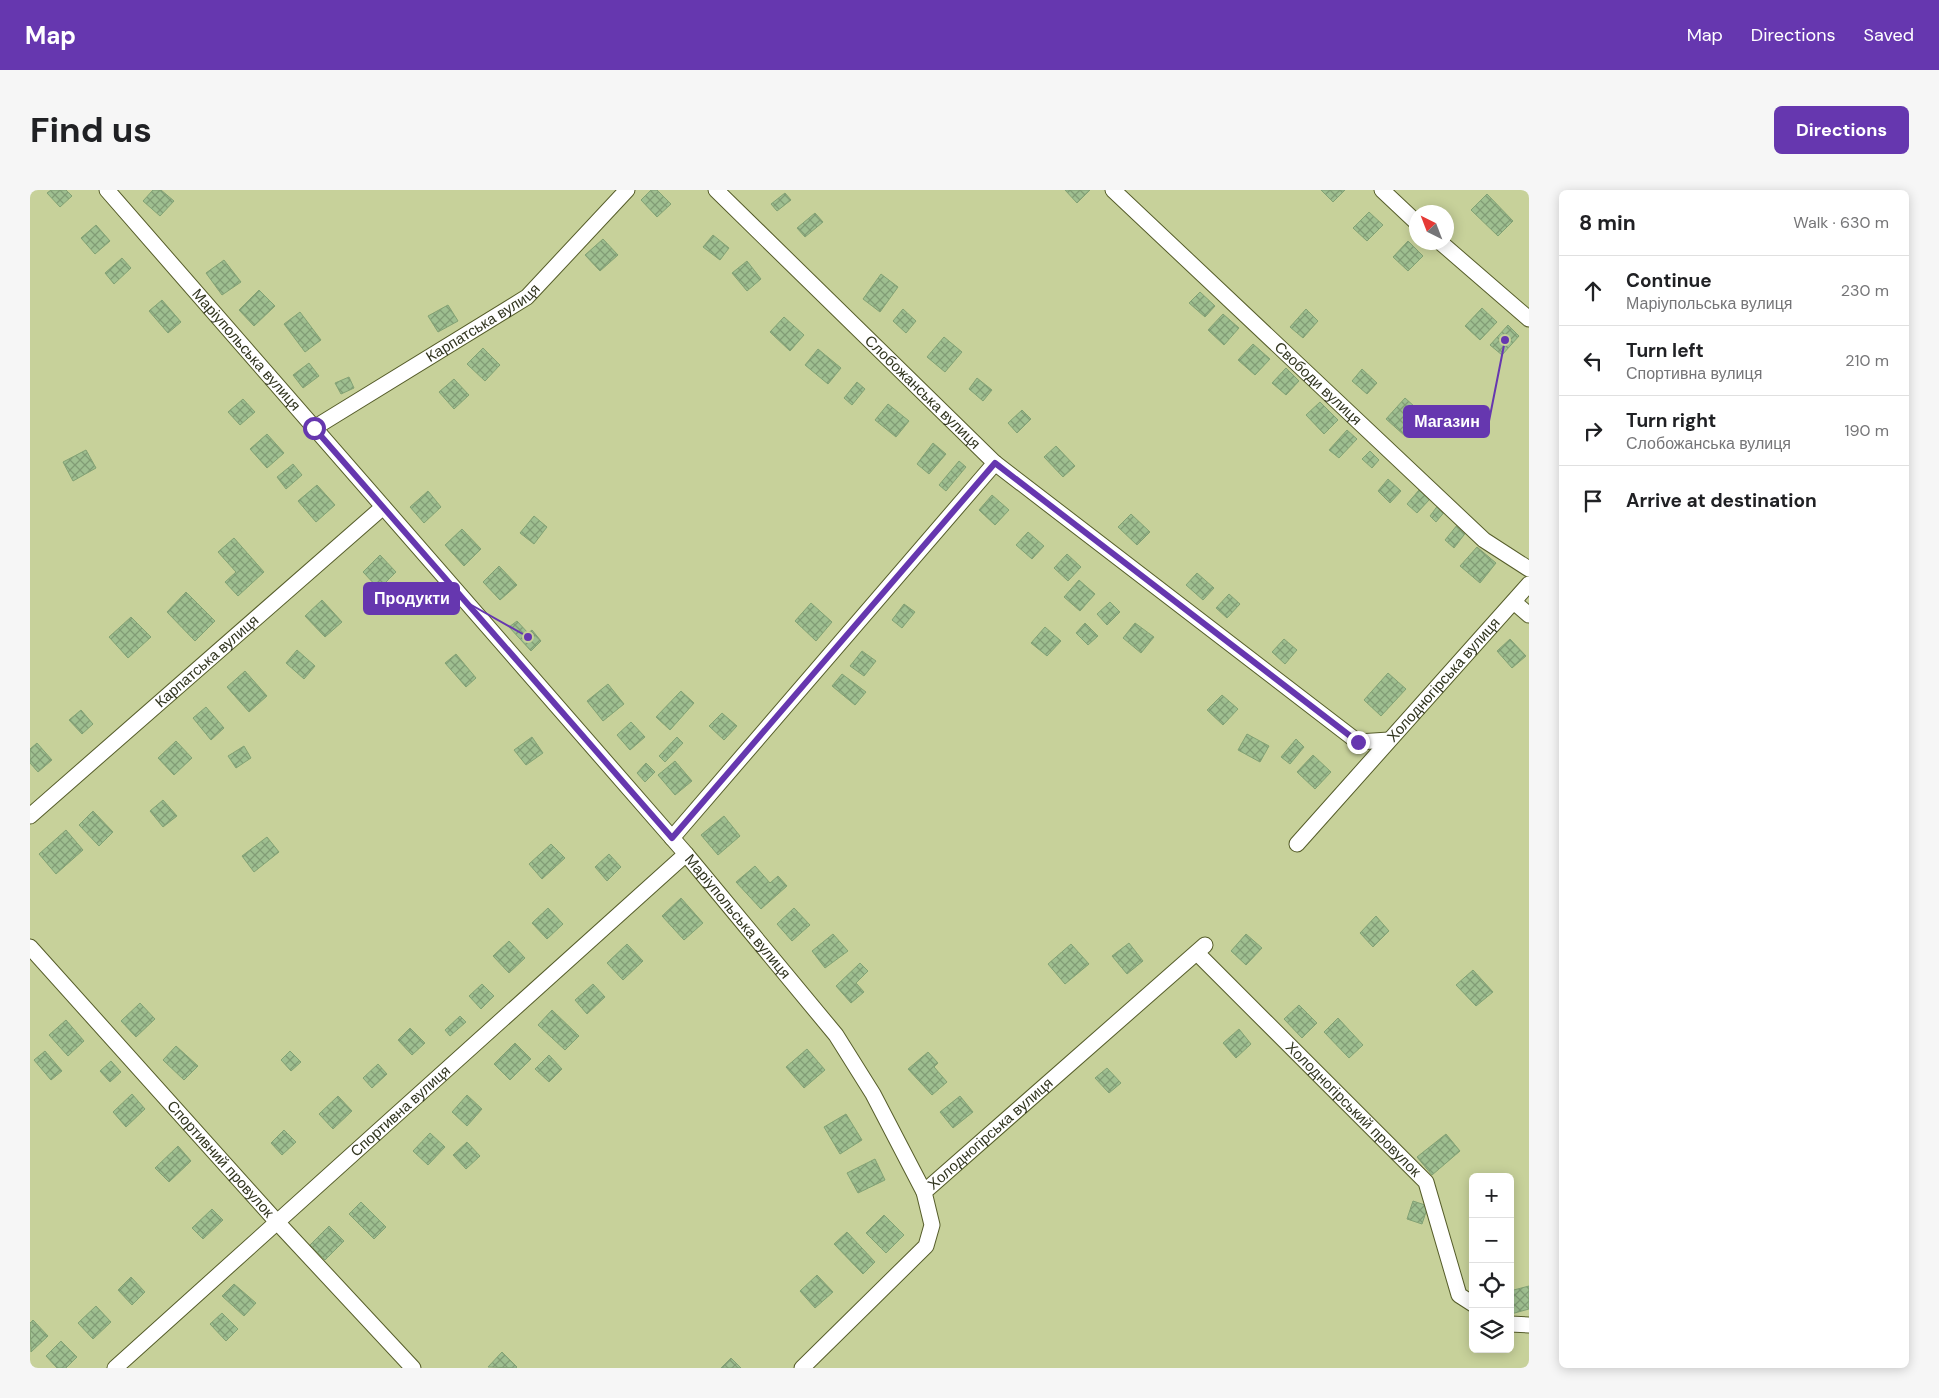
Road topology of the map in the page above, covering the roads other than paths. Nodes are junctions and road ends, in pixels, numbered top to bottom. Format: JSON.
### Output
{"nodes":[{"id":1,"x":106,"y":190,"type":"edge"},
{"id":2,"x":627,"y":190,"type":"edge"},
{"id":3,"x":716,"y":190,"type":"edge"},
{"id":4,"x":1113,"y":190,"type":"edge"},
{"id":5,"x":1382,"y":190,"type":"edge"},
{"id":6,"x":1409,"y":215,"type":"edge"},
{"id":7,"x":1449,"y":250,"type":"edge"},
{"id":8,"x":1529,"y":319,"type":"edge"},
{"id":9,"x":314,"y":428,"type":"junction"},
{"id":10,"x":995,"y":463,"type":"junction"},
{"id":11,"x":383,"y":507,"type":"junction"},
{"id":12,"x":1529,"y":569,"type":"edge"},
{"id":13,"x":1529,"y":584,"type":"edge"},
{"id":14,"x":1514,"y":602,"type":"junction"},
{"id":15,"x":1529,"y":615,"type":"edge"},
{"id":16,"x":1389,"y":740,"type":"junction"},
{"id":17,"x":30,"y":816,"type":"edge"},
{"id":18,"x":672,"y":838,"type":"junction"},
{"id":19,"x":1298,"y":844,"type":"dead end"},
{"id":20,"x":686,"y":854,"type":"junction"},
{"id":21,"x":30,"y":947,"type":"edge"},
{"id":22,"x":1201,"y":949,"type":"joint"},
{"id":23,"x":924,"y":1192,"type":"junction"},
{"id":24,"x":277,"y":1222,"type":"junction"},
{"id":25,"x":1469,"y":1302,"type":"edge"},
{"id":26,"x":1514,"y":1324,"type":"edge"},
{"id":27,"x":1529,"y":1325,"type":"edge"},
{"id":28,"x":115,"y":1368,"type":"edge"},
{"id":29,"x":413,"y":1368,"type":"edge"},
{"id":30,"x":802,"y":1368,"type":"edge"}],
"edges":[{"from":1,"to":9,"type":"street","name":"Маріупольська вулиця"},
{"from":2,"to":9,"type":"street","name":"Карпатська вулиця"},
{"from":3,"to":10,"type":"street","name":"Слобожанська вулиця"},
{"from":4,"to":12,"type":"street","name":"Свободи вулиця"},
{"from":5,"to":6,"type":"street"},
{"from":7,"to":8,"type":"street"},
{"from":9,"to":11,"type":"street","name":"Маріупольська вулиця"},
{"from":10,"to":16,"type":"street","name":"Слобожанська вулиця"},
{"from":10,"to":18,"type":"street"},
{"from":11,"to":17,"type":"street","name":"Карпатська вулиця"},
{"from":11,"to":18,"type":"street","name":"Маріупольська вулиця"},
{"from":13,"to":14,"type":"street","name":"Холодногірська вулиця"},
{"from":14,"to":15,"type":"street"},
{"from":14,"to":16,"type":"street","name":"Холодногірська вулиця"},
{"from":16,"to":19,"type":"street","name":"Холодногірська вулиця"},
{"from":18,"to":20,"type":"street","name":"Маріупольська вулиця"},
{"from":20,"to":23,"type":"street","name":"Маріупольська вулиця"},
{"from":20,"to":24,"type":"street","name":"Спортивна вулиця"},
{"from":21,"to":24,"type":"street","name":"Спортивний провулок"},
{"from":22,"to":23,"type":"street","name":"Холодногірська вулиця"},
{"from":22,"to":25,"type":"street","name":"Холодногірський провулок"},
{"from":23,"to":30,"type":"street","name":"Холодногірська вулиця"},
{"from":24,"to":28,"type":"street","name":"Спортивна вулиця"},
{"from":24,"to":29,"type":"street","name":"Спортивний провулок"},
{"from":26,"to":27,"type":"street"}]}
